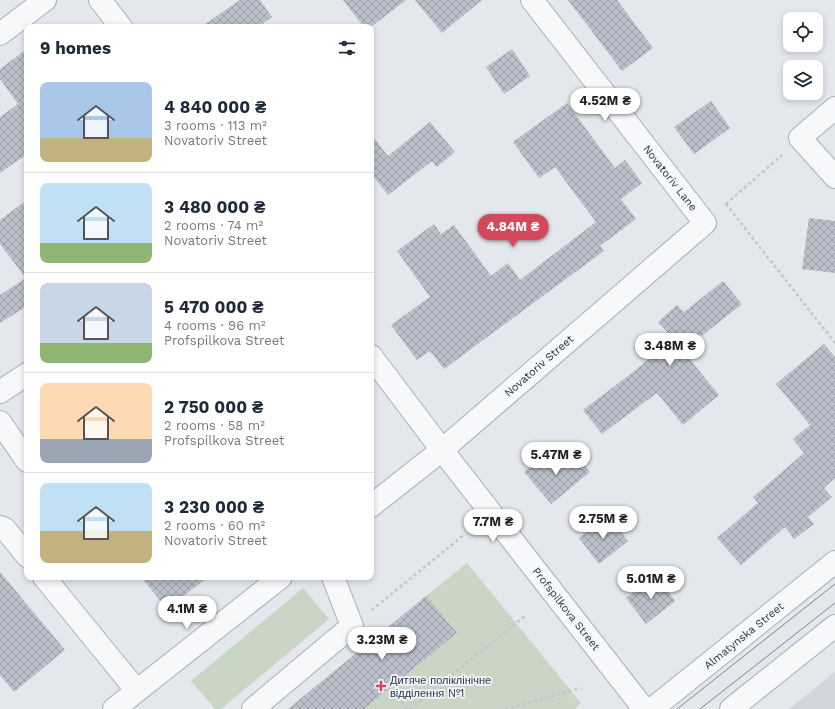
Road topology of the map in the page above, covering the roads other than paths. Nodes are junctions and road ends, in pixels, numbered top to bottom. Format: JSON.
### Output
{"nodes":[{"id":1,"x":45,"y":0,"type":"edge"},
{"id":2,"x":100,"y":0,"type":"edge"},
{"id":3,"x":532,"y":0,"type":"edge"},
{"id":4,"x":119,"y":24,"type":"edge"},
{"id":5,"x":0,"y":34,"type":"edge"},
{"id":6,"x":835,"y":108,"type":"edge"},
{"id":7,"x":835,"y":177,"type":"edge"},
{"id":8,"x":705,"y":223,"type":"joint"},
{"id":9,"x":374,"y":360,"type":"edge"},
{"id":10,"x":24,"y":376,"type":"edge"},
{"id":11,"x":0,"y":392,"type":"edge"},
{"id":12,"x":0,"y":422,"type":"edge"},
{"id":13,"x":442,"y":450,"type":"junction"},
{"id":14,"x":24,"y":457,"type":"edge"},
{"id":15,"x":374,"y":504,"type":"edge"},
{"id":16,"x":0,"y":527,"type":"edge"},
{"id":17,"x":24,"y":552,"type":"edge"},
{"id":18,"x":835,"y":562,"type":"edge"},
{"id":19,"x":46,"y":580,"type":"edge"},
{"id":20,"x":277,"y":580,"type":"edge"},
{"id":21,"x":334,"y":580,"type":"edge"},
{"id":22,"x":835,"y":626,"type":"edge"},
{"id":23,"x":138,"y":691,"type":"junction"},
{"id":24,"x":114,"y":709,"type":"edge"},
{"id":25,"x":253,"y":709,"type":"edge"},
{"id":26,"x":644,"y":709,"type":"edge"},
{"id":27,"x":652,"y":709,"type":"edge"},
{"id":28,"x":731,"y":709,"type":"edge"}],
"edges":[{"from":1,"to":5,"type":"street"},
{"from":2,"to":4,"type":"street"},
{"from":3,"to":8,"type":"street","name":"Novatoriv Lane"},
{"from":6,"to":7,"type":"street"},
{"from":8,"to":13,"type":"street","name":"Novatoriv Street"},
{"from":9,"to":13,"type":"street","name":"Profspilkova Street"},
{"from":10,"to":11,"type":"street"},
{"from":12,"to":14,"type":"street"},
{"from":13,"to":15,"type":"street","name":"Novatoriv Street"},
{"from":13,"to":26,"type":"street","name":"Profspilkova Street"},
{"from":16,"to":17,"type":"street"},
{"from":18,"to":27,"type":"street","name":"Almatynska Street"},
{"from":19,"to":23,"type":"street"},
{"from":20,"to":23,"type":"street"},
{"from":21,"to":25,"type":"street"},
{"from":22,"to":28,"type":"street"},
{"from":23,"to":24,"type":"street"}]}
